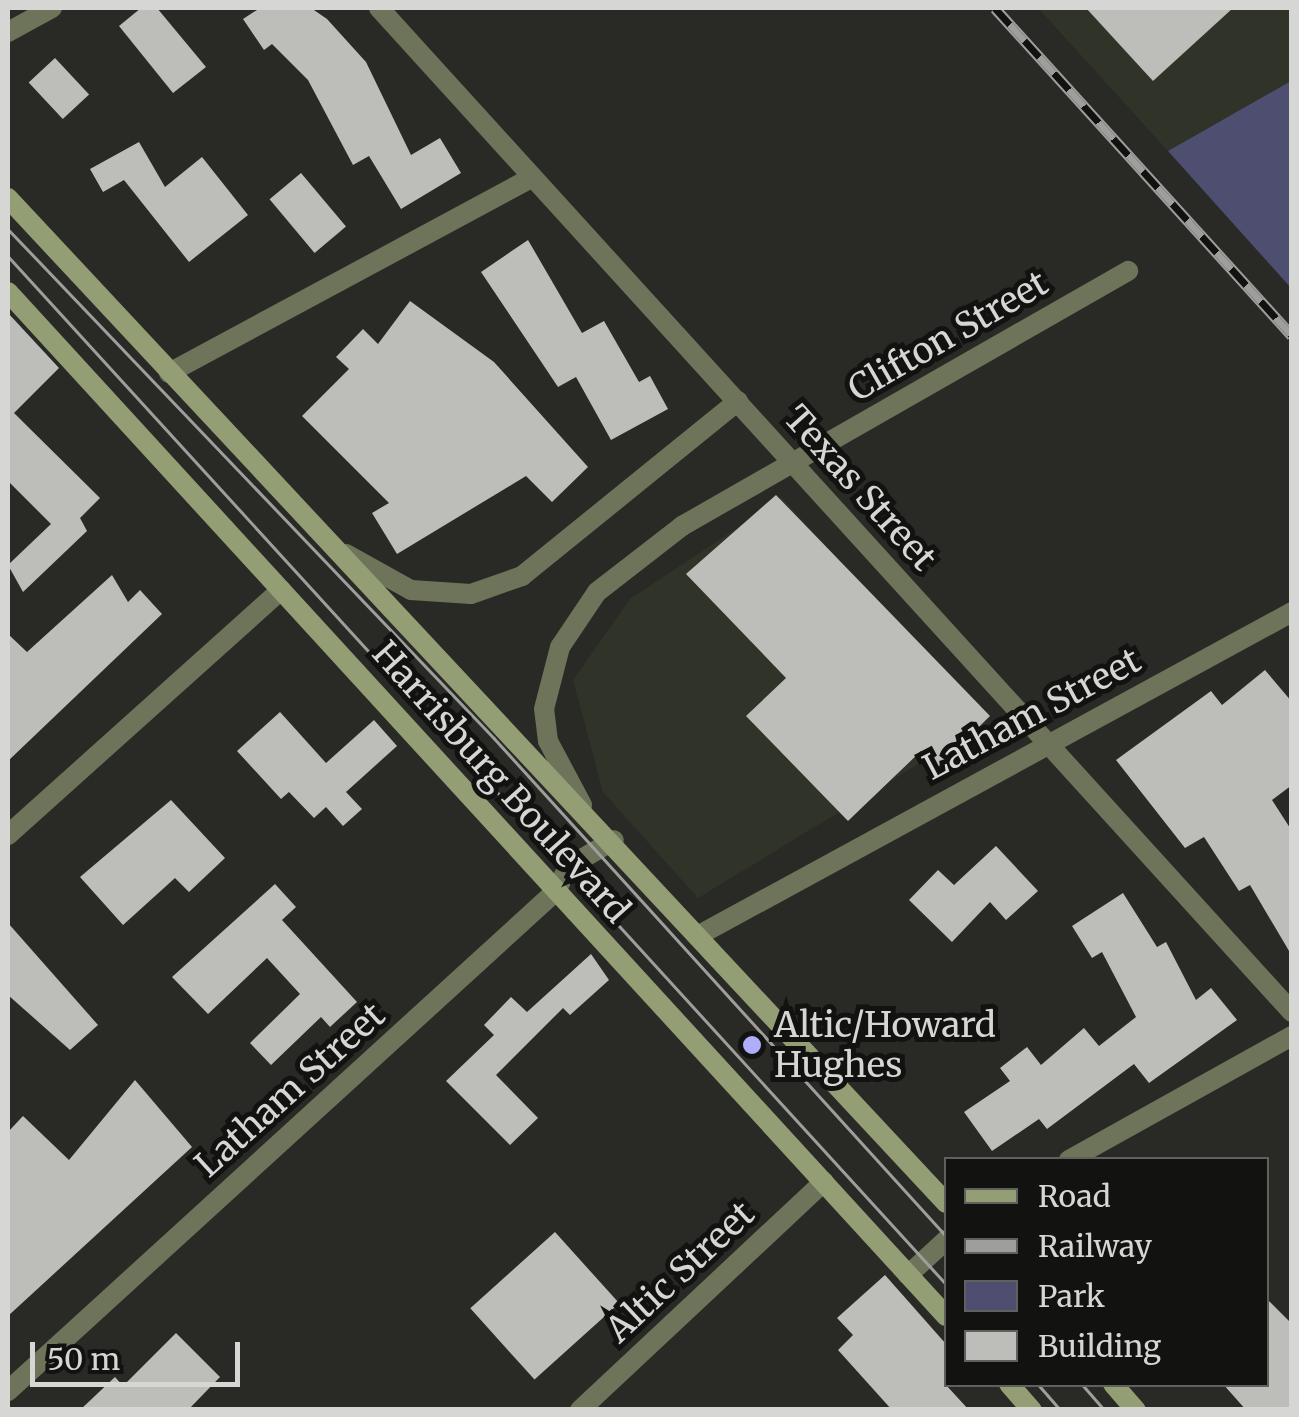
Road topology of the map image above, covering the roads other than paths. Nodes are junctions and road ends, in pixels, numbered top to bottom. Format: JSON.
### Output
{"nodes":[{"id":1,"x":52,"y":8,"type":"edge"},
{"id":2,"x":379,"y":8,"type":"edge"},
{"id":3,"x":8,"y":32,"type":"edge"},
{"id":4,"x":531,"y":178,"type":"junction"},
{"id":5,"x":8,"y":198,"type":"edge"},
{"id":6,"x":1128,"y":271,"type":"dead end"},
{"id":7,"x":8,"y":292,"type":"edge"},
{"id":8,"x":168,"y":372,"type":"junction"},
{"id":9,"x":738,"y":402,"type":"junction"},
{"id":10,"x":792,"y":460,"type":"junction"},
{"id":11,"x":346,"y":554,"type":"junction"},
{"id":12,"x":281,"y":590,"type":"junction"},
{"id":13,"x":1292,"y":612,"type":"edge"},
{"id":14,"x":1044,"y":743,"type":"junction"},
{"id":15,"x":582,"y":805,"type":"junction"},
{"id":16,"x":8,"y":835,"type":"edge"},
{"id":17,"x":614,"y":840,"type":"junction"},
{"id":18,"x":556,"y":891,"type":"junction"},
{"id":19,"x":701,"y":934,"type":"junction"},
{"id":20,"x":1292,"y":1012,"type":"edge"},
{"id":21,"x":1292,"y":1036,"type":"edge"},
{"id":22,"x":1074,"y":1157,"type":"edge"},
{"id":23,"x":824,"y":1182,"type":"junction"},
{"id":24,"x":944,"y":1201,"type":"edge"},
{"id":25,"x":944,"y":1242,"type":"edge"},
{"id":26,"x":908,"y":1275,"type":"junction"},
{"id":27,"x":944,"y":1314,"type":"edge"},
{"id":28,"x":1012,"y":1387,"type":"edge"},
{"id":29,"x":1116,"y":1387,"type":"edge"},
{"id":30,"x":8,"y":1391,"type":"edge"},
{"id":31,"x":580,"y":1410,"type":"edge"},
{"id":32,"x":1032,"y":1410,"type":"edge"},
{"id":33,"x":1136,"y":1410,"type":"edge"}],
"edges":[{"from":1,"to":3,"type":"street"},
{"from":2,"to":4,"type":"street","name":"Texas Street"},
{"from":4,"to":8,"type":"street"},
{"from":4,"to":9,"type":"street","name":"Texas Street"},
{"from":5,"to":8,"type":"main road","name":"Harrisburg Boulevard"},
{"from":6,"to":10,"type":"street","name":"Clifton Street"},
{"from":7,"to":12,"type":"main road","name":"Harrisburg Boulevard"},
{"from":8,"to":11,"type":"main road","name":"Harrisburg Boulevard"},
{"from":9,"to":10,"type":"street","name":"Texas Street"},
{"from":9,"to":11,"type":"street"},
{"from":10,"to":14,"type":"street","name":"Texas Street"},
{"from":10,"to":15,"type":"street","name":"Clifton Street"},
{"from":11,"to":15,"type":"main road","name":"Harrisburg Boulevard"},
{"from":12,"to":16,"type":"street"},
{"from":12,"to":18,"type":"main road","name":"Harrisburg Boulevard"},
{"from":13,"to":14,"type":"street","name":"Latham Street"},
{"from":14,"to":19,"type":"street","name":"Latham Street"},
{"from":14,"to":20,"type":"street","name":"Texas Street"},
{"from":15,"to":17,"type":"main road","name":"Harrisburg Boulevard"},
{"from":17,"to":18,"type":"street","name":"Latham Street"},
{"from":17,"to":19,"type":"main road","name":"Harrisburg Boulevard"},
{"from":18,"to":23,"type":"main road","name":"Harrisburg Boulevard"},
{"from":18,"to":30,"type":"street","name":"Latham Street"},
{"from":19,"to":24,"type":"main road","name":"Harrisburg Boulevard"},
{"from":21,"to":22,"type":"street"},
{"from":23,"to":26,"type":"main road","name":"Harrisburg Boulevard"},
{"from":23,"to":31,"type":"street","name":"Altic Street"},
{"from":25,"to":26,"type":"street"},
{"from":26,"to":27,"type":"main road","name":"Harrisburg Boulevard"},
{"from":28,"to":32,"type":"main road"},
{"from":29,"to":33,"type":"main road"}]}
